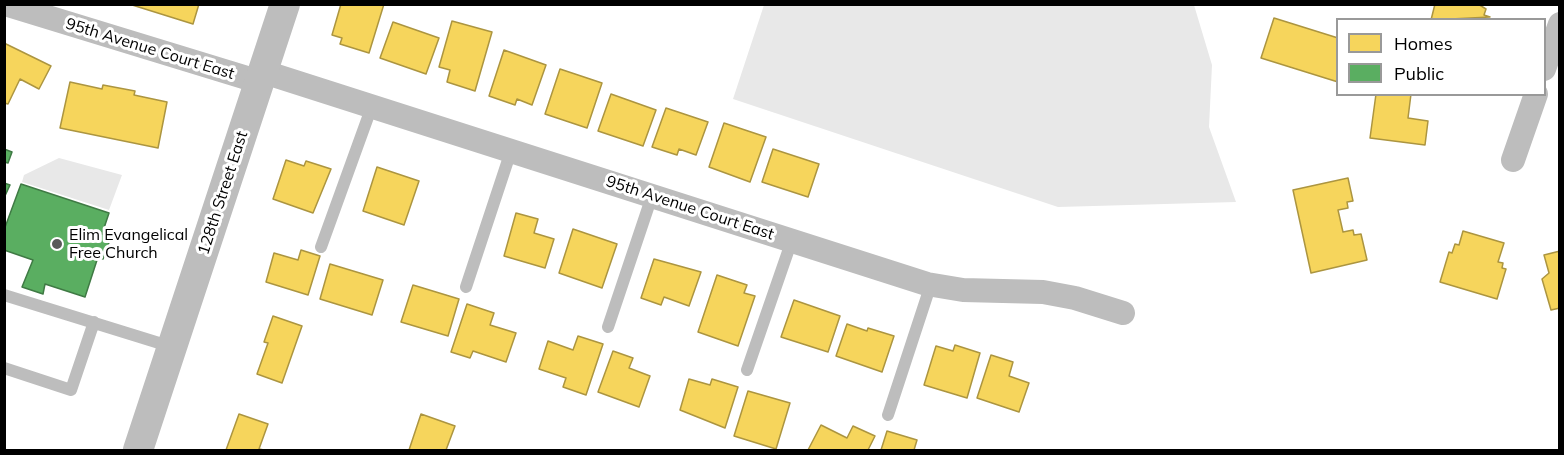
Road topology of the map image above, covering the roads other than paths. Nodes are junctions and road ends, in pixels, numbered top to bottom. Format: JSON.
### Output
{"nodes":[{"id":1,"x":5,"y":4,"type":"edge"},
{"id":2,"x":285,"y":4,"type":"edge"},
{"id":3,"x":1560,"y":24,"type":"edge"},
{"id":4,"x":1546,"y":66,"type":"edge"},
{"id":5,"x":262,"y":77,"type":"junction"},
{"id":6,"x":1535,"y":96,"type":"edge"},
{"id":7,"x":372,"y":106,"type":"junction"},
{"id":8,"x":511,"y":151,"type":"junction"},
{"id":9,"x":1514,"y":160,"type":"dead end"},
{"id":10,"x":652,"y":196,"type":"junction"},
{"id":11,"x":792,"y":240,"type":"junction"},
{"id":12,"x":321,"y":247,"type":"dead end"},
{"id":13,"x":931,"y":284,"type":"junction"},
{"id":14,"x":466,"y":287,"type":"dead end"},
{"id":15,"x":4,"y":295,"type":"edge"},
{"id":16,"x":1123,"y":313,"type":"dead end"},
{"id":17,"x":94,"y":322,"type":"junction"},
{"id":18,"x":608,"y":327,"type":"dead end"},
{"id":19,"x":172,"y":346,"type":"junction"},
{"id":20,"x":4,"y":368,"type":"edge"},
{"id":21,"x":747,"y":370,"type":"dead end"},
{"id":22,"x":888,"y":415,"type":"dead end"},
{"id":23,"x":138,"y":450,"type":"edge"}],
"edges":[{"from":1,"to":5,"type":"street","name":"95th Avenue Court East"},
{"from":2,"to":5,"type":"street","name":"128th Street East"},
{"from":3,"to":4,"type":"street"},
{"from":5,"to":7,"type":"street","name":"95th Avenue Court East"},
{"from":5,"to":19,"type":"street","name":"128th Street East"},
{"from":6,"to":9,"type":"street"},
{"from":7,"to":8,"type":"street","name":"95th Avenue Court East"},
{"from":7,"to":12,"type":"lane"},
{"from":8,"to":10,"type":"street","name":"95th Avenue Court East"},
{"from":8,"to":14,"type":"lane"},
{"from":10,"to":11,"type":"street","name":"95th Avenue Court East"},
{"from":10,"to":18,"type":"lane"},
{"from":11,"to":13,"type":"street","name":"95th Avenue Court East"},
{"from":11,"to":21,"type":"lane"},
{"from":13,"to":16,"type":"street","name":"95th Avenue Court East"},
{"from":13,"to":22,"type":"lane"},
{"from":15,"to":17,"type":"lane"},
{"from":17,"to":19,"type":"lane"},
{"from":17,"to":20,"type":"lane"},
{"from":19,"to":23,"type":"street","name":"128th Street East"}]}
